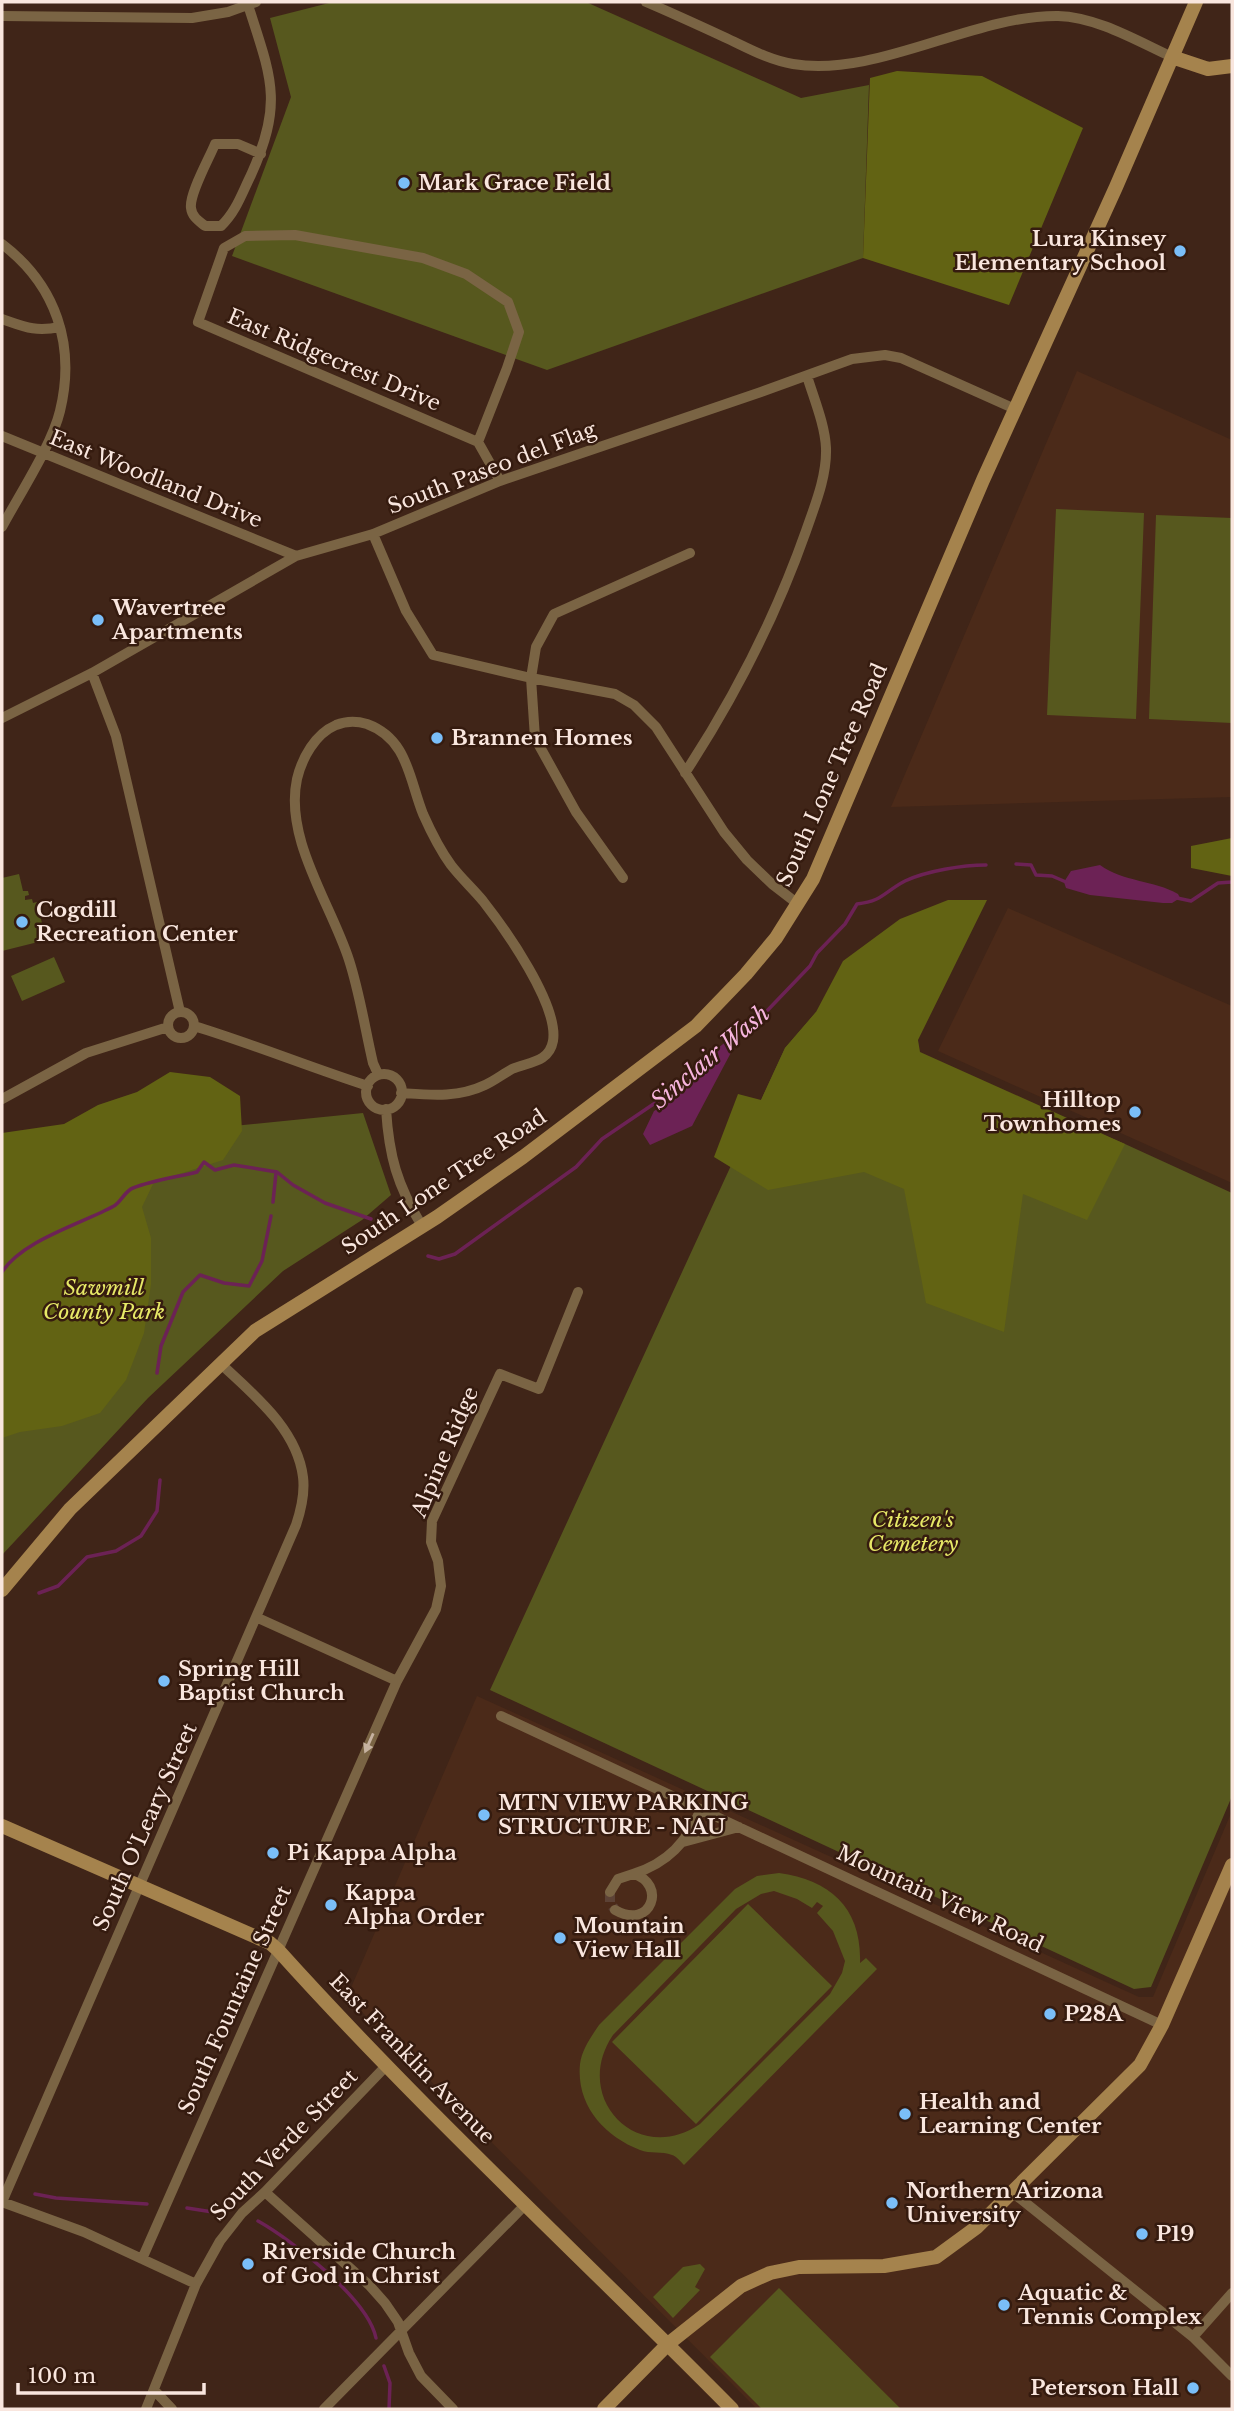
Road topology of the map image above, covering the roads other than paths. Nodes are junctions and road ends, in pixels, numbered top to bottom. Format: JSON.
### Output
{"nodes":[{"id":1,"x":646,"y":2,"type":"edge"},
{"id":2,"x":1196,"y":2,"type":"edge"},
{"id":3,"x":252,"y":3,"type":"edge"},
{"id":4,"x":2,"y":16,"type":"edge"},
{"id":5,"x":1172,"y":57,"type":"junction"},
{"id":6,"x":1232,"y":66,"type":"edge"},
{"id":7,"x":261,"y":154,"type":"junction"},
{"id":8,"x":2,"y":244,"type":"edge"},
{"id":9,"x":2,"y":319,"type":"edge"},
{"id":10,"x":60,"y":327,"type":"junction"},
{"id":11,"x":807,"y":376,"type":"junction"},
{"id":12,"x":1016,"y":409,"type":"junction"},
{"id":13,"x":2,"y":436,"type":"edge"},
{"id":14,"x":478,"y":442,"type":"junction"},
{"id":15,"x":42,"y":453,"type":"junction"},
{"id":16,"x":500,"y":481,"type":"junction"},
{"id":17,"x":2,"y":527,"type":"edge"},
{"id":18,"x":373,"y":534,"type":"junction"},
{"id":19,"x":690,"y":553,"type":"dead end"},
{"id":20,"x":296,"y":556,"type":"junction"},
{"id":21,"x":92,"y":673,"type":"junction"},
{"id":22,"x":531,"y":678,"type":"junction"},
{"id":23,"x":2,"y":717,"type":"edge"},
{"id":24,"x":685,"y":773,"type":"junction"},
{"id":25,"x":623,"y":878,"type":"dead end"},
{"id":26,"x":798,"y":904,"type":"junction"},
{"id":27,"x":180,"y":1012,"type":"junction"},
{"id":28,"x":194,"y":1026,"type":"junction"},
{"id":29,"x":168,"y":1027,"type":"junction"},
{"id":30,"x":378,"y":1074,"type":"junction"},
{"id":31,"x":368,"y":1086,"type":"junction"},
{"id":32,"x":401,"y":1093,"type":"junction"},
{"id":33,"x":2,"y":1098,"type":"edge"},
{"id":34,"x":386,"y":1109,"type":"junction"},
{"id":35,"x":422,"y":1226,"type":"junction"},
{"id":36,"x":578,"y":1292,"type":"dead end"},
{"id":37,"x":221,"y":1364,"type":"junction"},
{"id":38,"x":2,"y":1590,"type":"edge"},
{"id":39,"x":258,"y":1618,"type":"junction"},
{"id":40,"x":397,"y":1681,"type":"junction"},
{"id":41,"x":500,"y":1716,"type":"dead end"},
{"id":42,"x":701,"y":1809,"type":"junction"},
{"id":43,"x":2,"y":1826,"type":"edge"},
{"id":44,"x":739,"y":1827,"type":"junction"},
{"id":45,"x":682,"y":1842,"type":"junction"},
{"id":46,"x":1232,"y":1865,"type":"edge"},
{"id":47,"x":654,"y":1867,"type":"junction"},
{"id":48,"x":633,"y":1874,"type":"junction"},
{"id":49,"x":140,"y":1887,"type":"junction"},
{"id":50,"x":652,"y":1890,"type":"junction"},
{"id":51,"x":610,"y":1892,"type":"dead end"},
{"id":52,"x":615,"y":1910,"type":"dead end"},
{"id":53,"x":278,"y":1950,"type":"junction"},
{"id":54,"x":1162,"y":2025,"type":"junction"},
{"id":55,"x":387,"y":2065,"type":"junction"},
{"id":56,"x":265,"y":2192,"type":"junction"},
{"id":57,"x":1012,"y":2192,"type":"junction"},
{"id":58,"x":2,"y":2202,"type":"edge"},
{"id":59,"x":526,"y":2205,"type":"junction"},
{"id":60,"x":142,"y":2259,"type":"junction"},
{"id":61,"x":197,"y":2284,"type":"junction"},
{"id":62,"x":1232,"y":2293,"type":"edge"},
{"id":63,"x":401,"y":2331,"type":"junction"},
{"id":64,"x":1193,"y":2337,"type":"junction"},
{"id":65,"x":668,"y":2344,"type":"junction"},
{"id":66,"x":1232,"y":2376,"type":"edge"},
{"id":67,"x":154,"y":2390,"type":"junction"},
{"id":68,"x":146,"y":2409,"type":"edge"},
{"id":69,"x":172,"y":2409,"type":"edge"},
{"id":70,"x":324,"y":2409,"type":"edge"},
{"id":71,"x":453,"y":2409,"type":"edge"},
{"id":72,"x":604,"y":2409,"type":"edge"},
{"id":73,"x":732,"y":2409,"type":"edge"}],
"edges":[{"from":1,"to":5,"type":"street"},
{"from":2,"to":5,"type":"main road","name":"South Lone Tree Road"},
{"from":3,"to":4,"type":"street"},
{"from":3,"to":7,"type":"street"},
{"from":5,"to":6,"type":"main road"},
{"from":5,"to":12,"type":"main road","name":"South Lone Tree Road"},
{"from":7,"to":7,"type":"street"},
{"from":8,"to":10,"type":"street"},
{"from":9,"to":10,"type":"street"},
{"from":10,"to":15,"type":"street"},
{"from":11,"to":12,"type":"street","name":"South Paseo del Flag"},
{"from":11,"to":16,"type":"street","name":"South Paseo del Flag"},
{"from":11,"to":24,"type":"street"},
{"from":12,"to":26,"type":"main road","name":"South Lone Tree Road"},
{"from":13,"to":15,"type":"street","name":"East Woodland Drive"},
{"from":14,"to":14,"type":"street","name":"East Ridgecrest Drive"},
{"from":14,"to":16,"type":"street"},
{"from":15,"to":17,"type":"street"},
{"from":15,"to":20,"type":"street","name":"East Woodland Drive"},
{"from":16,"to":18,"type":"street","name":"South Paseo del Flag"},
{"from":18,"to":20,"type":"street","name":"South Paseo del Flag"},
{"from":18,"to":22,"type":"street"},
{"from":19,"to":22,"type":"street"},
{"from":20,"to":21,"type":"street","name":"South Paseo del Flag"},
{"from":21,"to":23,"type":"street","name":"South Paseo del Flag"},
{"from":21,"to":27,"type":"street"},
{"from":22,"to":24,"type":"street"},
{"from":22,"to":25,"type":"street"},
{"from":24,"to":26,"type":"street"},
{"from":26,"to":35,"type":"main road","name":"South Lone Tree Road"},
{"from":27,"to":28,"type":"street"},
{"from":27,"to":29,"type":"street"},
{"from":28,"to":29,"type":"street"},
{"from":28,"to":31,"type":"street"},
{"from":29,"to":33,"type":"street"},
{"from":30,"to":31,"type":"street"},
{"from":30,"to":32,"type":"street"},
{"from":30,"to":32,"type":"street"},
{"from":31,"to":34,"type":"street"},
{"from":32,"to":34,"type":"street"},
{"from":34,"to":35,"type":"street"},
{"from":35,"to":37,"type":"main road","name":"South Lone Tree Road"},
{"from":36,"to":40,"type":"street","name":"Alpine Ridge"},
{"from":37,"to":38,"type":"main road","name":"South Lone Tree Road"},
{"from":37,"to":39,"type":"street","name":"South O'Leary Street"},
{"from":39,"to":40,"type":"street"},
{"from":39,"to":49,"type":"street","name":"South O'Leary Street"},
{"from":40,"to":53,"type":"street","name":"South Fountaine Street","one_way":true},
{"from":41,"to":42,"type":"street","name":"Mountain View Road"},
{"from":42,"to":44,"type":"street","name":"Mountain View Road"},
{"from":42,"to":45,"type":"street"},
{"from":43,"to":49,"type":"main road","name":"East Franklin Avenue"},
{"from":44,"to":45,"type":"street"},
{"from":44,"to":54,"type":"street","name":"Mountain View Road"},
{"from":45,"to":47,"type":"street"},
{"from":46,"to":54,"type":"main road"},
{"from":47,"to":48,"type":"street"},
{"from":47,"to":50,"type":"street"},
{"from":48,"to":50,"type":"street"},
{"from":48,"to":51,"type":"street"},
{"from":49,"to":53,"type":"main road","name":"East Franklin Avenue"},
{"from":49,"to":58,"type":"street","name":"South O'Leary Street"},
{"from":50,"to":52,"type":"street"},
{"from":53,"to":55,"type":"main road","name":"East Franklin Avenue"},
{"from":53,"to":60,"type":"street","name":"South Fountaine Street"},
{"from":54,"to":57,"type":"main road"},
{"from":55,"to":56,"type":"street","name":"South Verde Street"},
{"from":55,"to":59,"type":"main road","name":"East Franklin Avenue"},
{"from":56,"to":61,"type":"street","name":"South Verde Street"},
{"from":56,"to":63,"type":"street"},
{"from":57,"to":64,"type":"street"},
{"from":57,"to":65,"type":"main road"},
{"from":58,"to":60,"type":"street"},
{"from":59,"to":63,"type":"street"},
{"from":59,"to":65,"type":"main road","name":"East Franklin Avenue"},
{"from":60,"to":61,"type":"street"},
{"from":61,"to":67,"type":"street","name":"South Verde Street"},
{"from":62,"to":64,"type":"street"},
{"from":63,"to":70,"type":"street"},
{"from":63,"to":71,"type":"street"},
{"from":64,"to":66,"type":"street"},
{"from":65,"to":72,"type":"main road"},
{"from":65,"to":73,"type":"main road","name":"East Franklin Avenue"},
{"from":67,"to":68,"type":"street","name":"South Verde Street"},
{"from":67,"to":69,"type":"street"}]}
